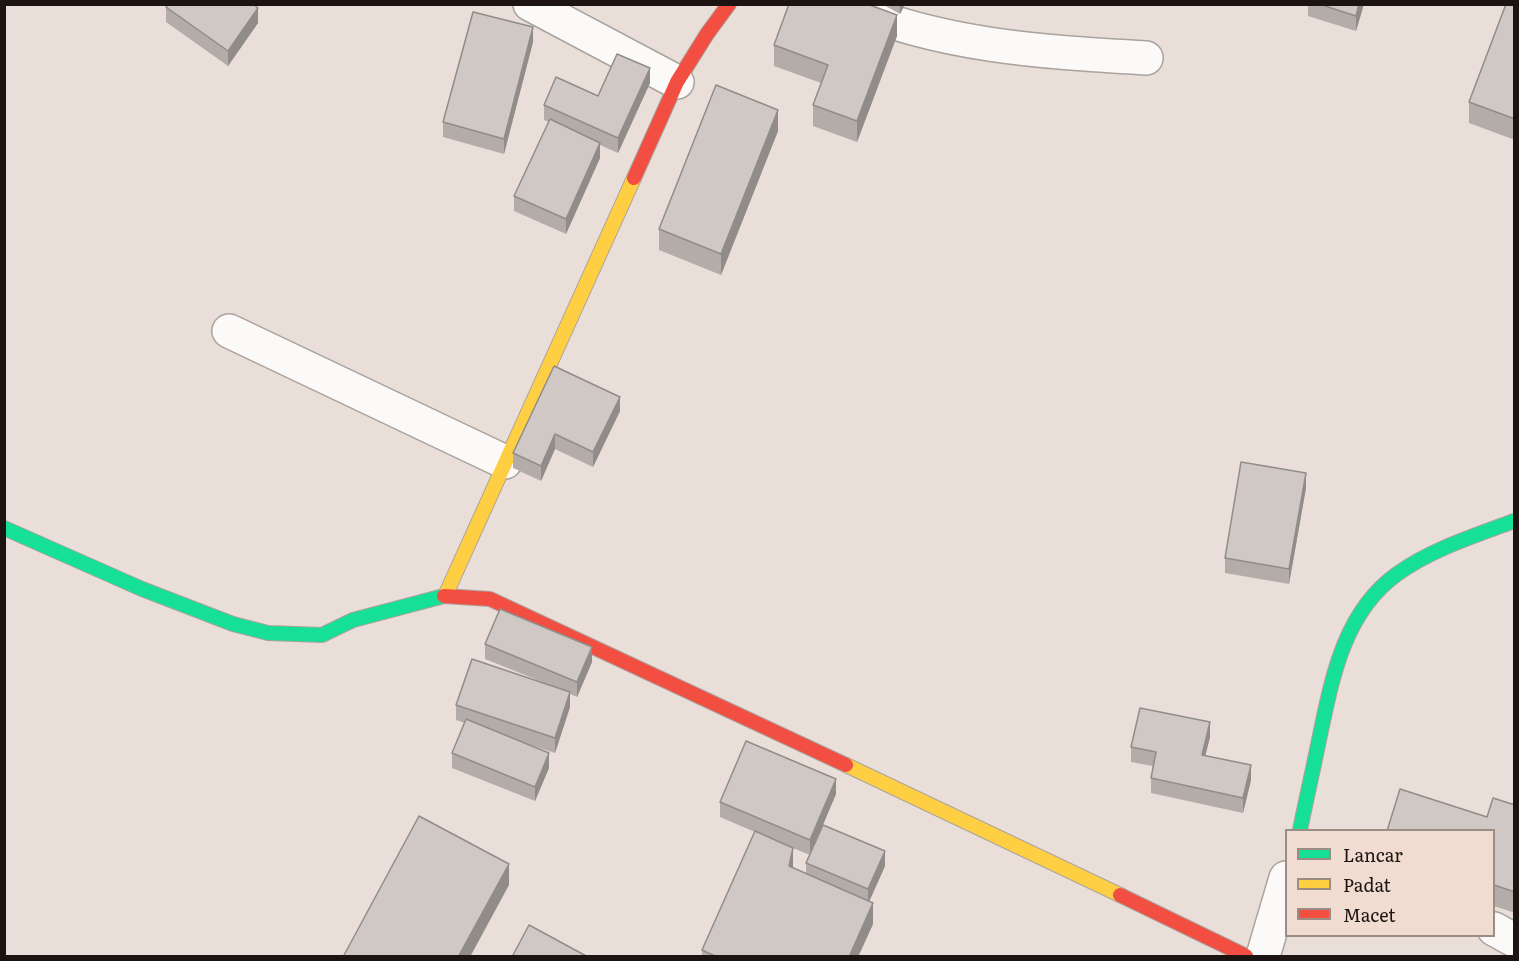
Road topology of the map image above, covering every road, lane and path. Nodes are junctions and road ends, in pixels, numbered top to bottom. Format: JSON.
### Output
{"nodes":[{"id":1,"x":530,"y":4,"type":"edge"},
{"id":2,"x":729,"y":4,"type":"edge"},
{"id":3,"x":844,"y":4,"type":"edge"},
{"id":4,"x":1146,"y":58,"type":"dead end"},
{"id":5,"x":677,"y":82,"type":"junction"},
{"id":6,"x":229,"y":331,"type":"dead end"},
{"id":7,"x":505,"y":462,"type":"junction"},
{"id":8,"x":1515,"y":521,"type":"edge"},
{"id":9,"x":4,"y":528,"type":"edge"},
{"id":10,"x":444,"y":596,"type":"junction"},
{"id":11,"x":1300,"y":829,"type":"edge"},
{"id":12,"x":1285,"y":885,"type":"edge"},
{"id":13,"x":1495,"y":930,"type":"edge"},
{"id":14,"x":1515,"y":940,"type":"edge"},
{"id":15,"x":1246,"y":957,"type":"edge"},
{"id":16,"x":1263,"y":957,"type":"edge"}],
"edges":[{"from":1,"to":5,"type":"street"},
{"from":2,"to":5,"type":"street"},
{"from":3,"to":4,"type":"street"},
{"from":5,"to":7,"type":"street"},
{"from":6,"to":7,"type":"street"},
{"from":7,"to":10,"type":"street"},
{"from":8,"to":11,"type":"street"},
{"from":9,"to":10,"type":"street"},
{"from":10,"to":15,"type":"street"},
{"from":12,"to":16,"type":"street"},
{"from":13,"to":14,"type":"street"}]}
